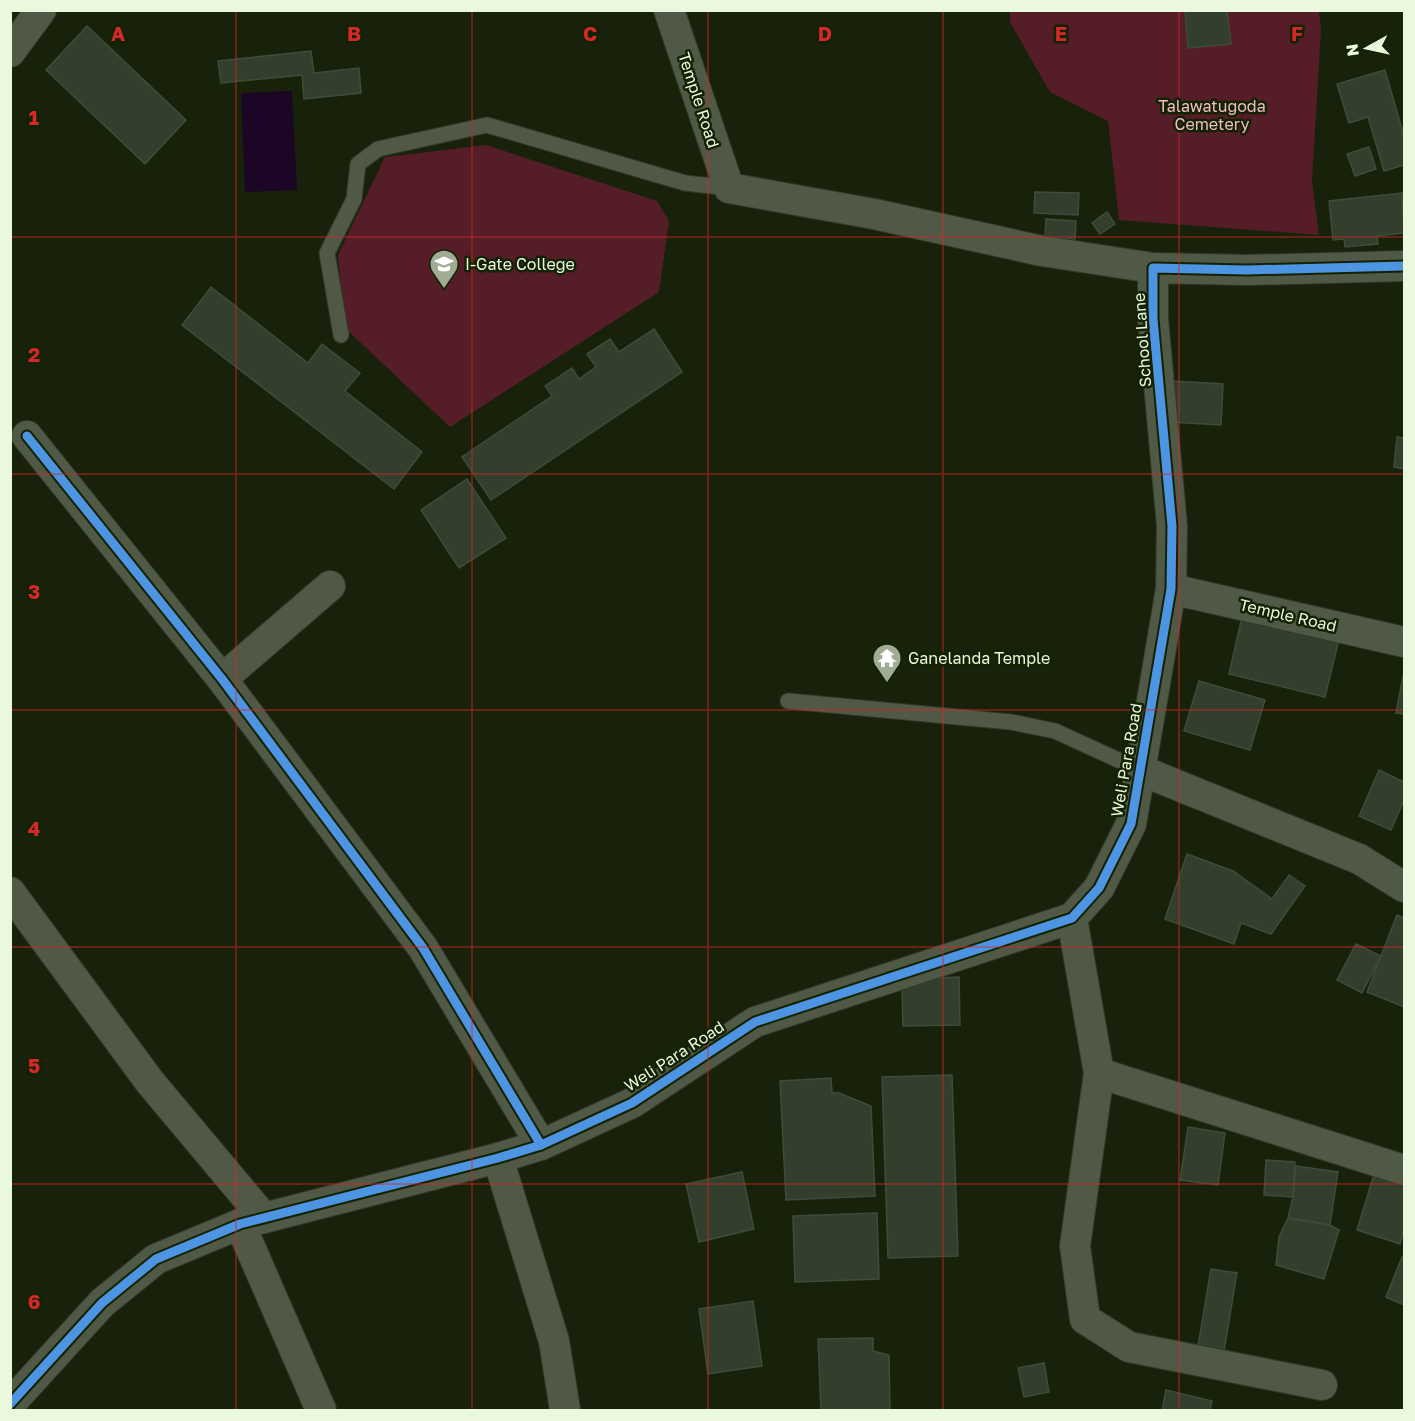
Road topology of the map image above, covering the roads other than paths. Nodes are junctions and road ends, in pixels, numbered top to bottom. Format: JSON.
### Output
{"nodes":[{"id":1,"x":41,"y":10,"type":"edge"},
{"id":2,"x":669,"y":10,"type":"edge"},
{"id":3,"x":10,"y":52,"type":"edge"},
{"id":4,"x":729,"y":189,"type":"junction"},
{"id":5,"x":1404,"y":266,"type":"edge"},
{"id":6,"x":1153,"y":268,"type":"junction"},
{"id":7,"x":341,"y":335,"type":"dead end"},
{"id":8,"x":27,"y":436,"type":"dead end"},
{"id":9,"x":330,"y":586,"type":"dead end"},
{"id":10,"x":1171,"y":589,"type":"junction"},
{"id":11,"x":1404,"y":642,"type":"edge"},
{"id":12,"x":222,"y":679,"type":"junction"},
{"id":13,"x":788,"y":701,"type":"dead end"},
{"id":14,"x":1140,"y":770,"type":"junction"},
{"id":15,"x":1404,"y":887,"type":"edge"},
{"id":16,"x":10,"y":892,"type":"edge"},
{"id":17,"x":1071,"y":918,"type":"junction"},
{"id":18,"x":1099,"y":1073,"type":"junction"},
{"id":19,"x":541,"y":1145,"type":"junction"},
{"id":20,"x":498,"y":1158,"type":"junction"},
{"id":21,"x":1404,"y":1170,"type":"edge"},
{"id":22,"x":252,"y":1221,"type":"junction"},
{"id":23,"x":1322,"y":1385,"type":"dead end"},
{"id":24,"x":16,"y":1389,"type":"edge"},
{"id":25,"x":321,"y":1410,"type":"edge"},
{"id":26,"x":565,"y":1410,"type":"edge"}],
"edges":[{"from":1,"to":3,"type":"street"},
{"from":2,"to":4,"type":"street","name":"Temple Road"},
{"from":4,"to":6,"type":"street"},
{"from":4,"to":7,"type":"lane"},
{"from":5,"to":6,"type":"street","name":"School Lane"},
{"from":6,"to":10,"type":"street","name":"School Lane"},
{"from":8,"to":12,"type":"street"},
{"from":9,"to":12,"type":"street"},
{"from":10,"to":11,"type":"street","name":"Temple Road"},
{"from":10,"to":14,"type":"street","name":"Weli Para Road"},
{"from":12,"to":19,"type":"street"},
{"from":13,"to":14,"type":"lane"},
{"from":14,"to":15,"type":"street"},
{"from":14,"to":17,"type":"street","name":"Weli Para Road"},
{"from":16,"to":22,"type":"street"},
{"from":17,"to":18,"type":"street"},
{"from":17,"to":19,"type":"street","name":"Weli Para Road"},
{"from":18,"to":21,"type":"street"},
{"from":18,"to":23,"type":"street"},
{"from":19,"to":20,"type":"street","name":"Weli Para Road"},
{"from":20,"to":22,"type":"street","name":"Weli Para Road"},
{"from":20,"to":26,"type":"street"},
{"from":22,"to":24,"type":"street","name":"Weli Para Road"},
{"from":22,"to":25,"type":"street"}]}
